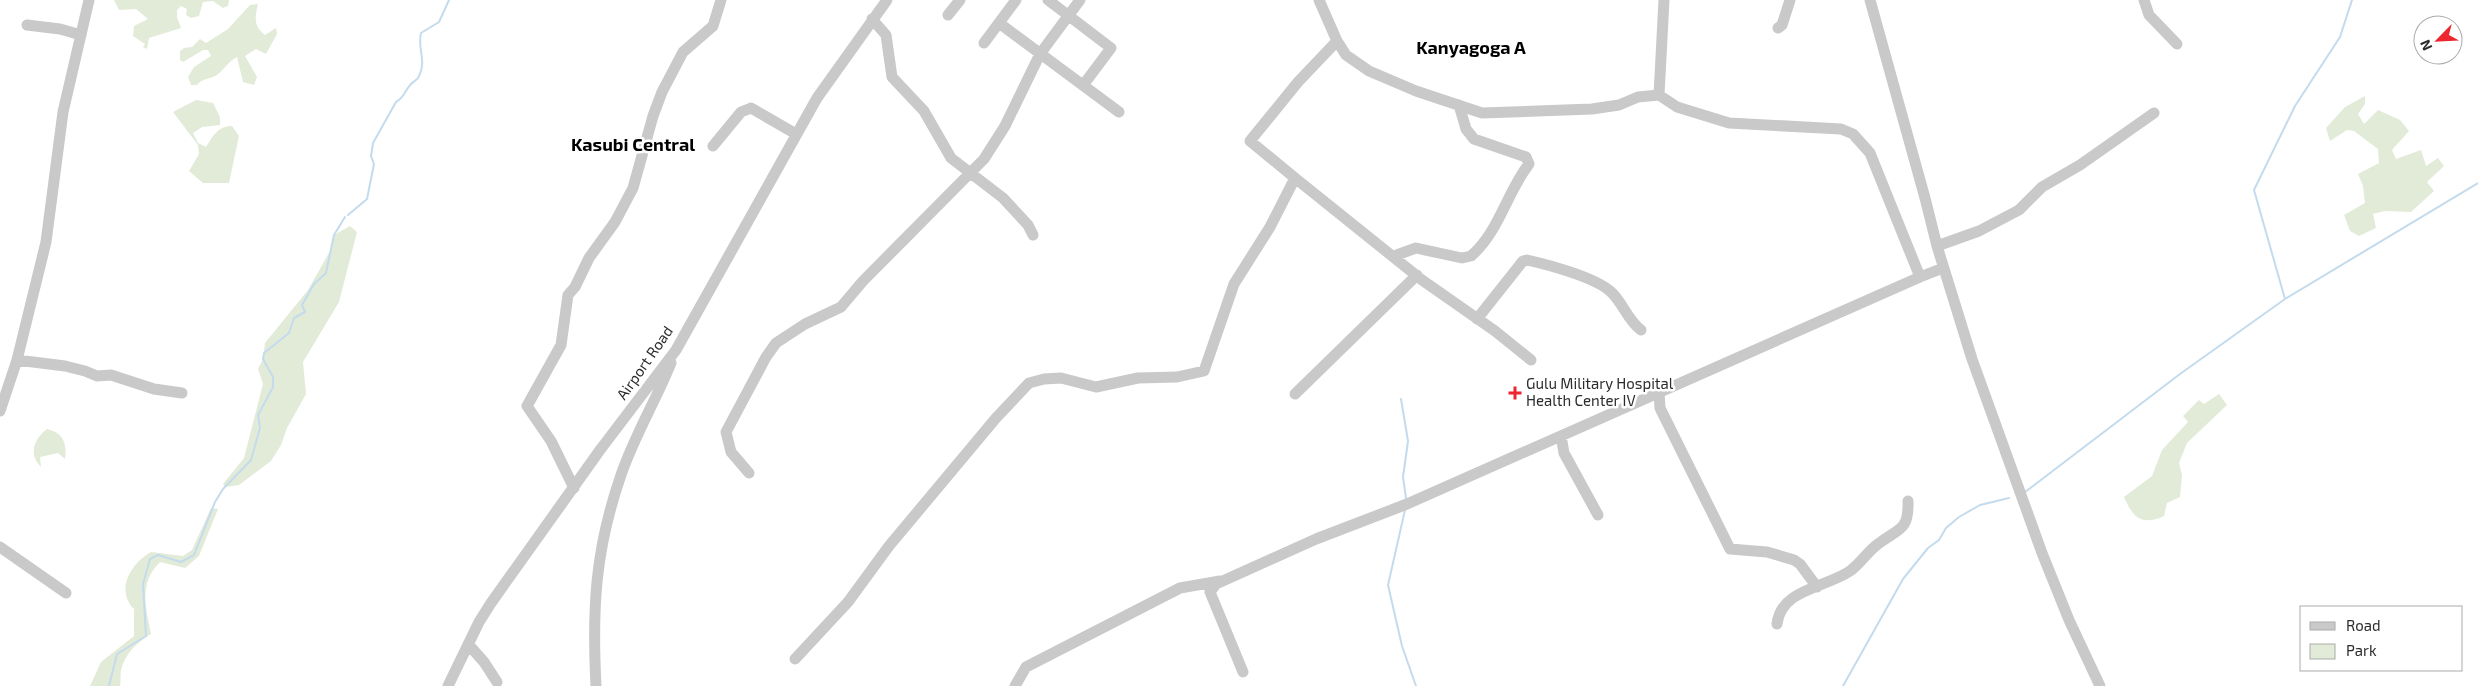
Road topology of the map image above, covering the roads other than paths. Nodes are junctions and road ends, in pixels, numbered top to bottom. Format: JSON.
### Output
{"nodes":[{"id":1,"x":89,"y":0,"type":"edge"},
{"id":2,"x":721,"y":0,"type":"edge"},
{"id":3,"x":887,"y":0,"type":"edge"},
{"id":4,"x":960,"y":0,"type":"edge"},
{"id":5,"x":1016,"y":0,"type":"edge"},
{"id":6,"x":1048,"y":0,"type":"edge"},
{"id":7,"x":1080,"y":0,"type":"edge"},
{"id":8,"x":1319,"y":0,"type":"edge"},
{"id":9,"x":1664,"y":0,"type":"edge"},
{"id":10,"x":1790,"y":0,"type":"edge"},
{"id":11,"x":1870,"y":0,"type":"edge"},
{"id":12,"x":2144,"y":0,"type":"edge"},
{"id":13,"x":948,"y":15,"type":"dead end"},
{"id":14,"x":1068,"y":15,"type":"junction"},
{"id":15,"x":872,"y":19,"type":"junction"},
{"id":16,"x":999,"y":23,"type":"junction"},
{"id":17,"x":27,"y":25,"type":"dead end"},
{"id":18,"x":1778,"y":28,"type":"dead end"},
{"id":19,"x":81,"y":35,"type":"junction"},
{"id":20,"x":1337,"y":41,"type":"junction"},
{"id":21,"x":984,"y":43,"type":"dead end"},
{"id":22,"x":2177,"y":44,"type":"dead end"},
{"id":23,"x":1040,"y":54,"type":"junction"},
{"id":24,"x":1084,"y":84,"type":"junction"},
{"id":25,"x":1659,"y":95,"type":"junction"},
{"id":26,"x":1459,"y":105,"type":"junction"},
{"id":27,"x":1119,"y":112,"type":"dead end"},
{"id":28,"x":2154,"y":113,"type":"dead end"},
{"id":29,"x":796,"y":134,"type":"junction"},
{"id":30,"x":713,"y":146,"type":"dead end"},
{"id":31,"x":971,"y":171,"type":"junction"},
{"id":32,"x":1295,"y":178,"type":"junction"},
{"id":33,"x":1033,"y":235,"type":"dead end"},
{"id":34,"x":1937,"y":246,"type":"junction"},
{"id":35,"x":1394,"y":256,"type":"junction"},
{"id":36,"x":1943,"y":268,"type":"junction"},
{"id":37,"x":1417,"y":275,"type":"junction"},
{"id":38,"x":1920,"y":277,"type":"junction"},
{"id":39,"x":1477,"y":319,"type":"junction"},
{"id":40,"x":1641,"y":330,"type":"dead end"},
{"id":41,"x":676,"y":350,"type":"junction"},
{"id":42,"x":17,"y":360,"type":"junction"},
{"id":43,"x":1531,"y":360,"type":"dead end"},
{"id":44,"x":1659,"y":392,"type":"junction"},
{"id":45,"x":182,"y":393,"type":"dead end"},
{"id":46,"x":1295,"y":394,"type":"dead end"},
{"id":47,"x":0,"y":411,"type":"edge"},
{"id":48,"x":1561,"y":436,"type":"junction"},
{"id":49,"x":749,"y":473,"type":"dead end"},
{"id":50,"x":574,"y":488,"type":"junction"},
{"id":51,"x":1908,"y":501,"type":"dead end"},
{"id":52,"x":1598,"y":515,"type":"dead end"},
{"id":53,"x":0,"y":547,"type":"edge"},
{"id":54,"x":1222,"y":581,"type":"junction"},
{"id":55,"x":1817,"y":587,"type":"junction"},
{"id":56,"x":66,"y":593,"type":"dead end"},
{"id":57,"x":1777,"y":624,"type":"dead end"},
{"id":58,"x":468,"y":644,"type":"junction"},
{"id":59,"x":795,"y":659,"type":"dead end"},
{"id":60,"x":1243,"y":672,"type":"dead end"},
{"id":61,"x":497,"y":682,"type":"dead end"},
{"id":62,"x":448,"y":686,"type":"edge"},
{"id":63,"x":596,"y":686,"type":"edge"},
{"id":64,"x":1015,"y":686,"type":"edge"},
{"id":65,"x":2100,"y":686,"type":"edge"}],
"edges":[{"from":1,"to":19,"type":"street"},
{"from":2,"to":50,"type":"street"},
{"from":3,"to":15,"type":"street","name":"Airport Road"},
{"from":4,"to":13,"type":"street"},
{"from":5,"to":16,"type":"street"},
{"from":6,"to":14,"type":"street"},
{"from":7,"to":14,"type":"street"},
{"from":8,"to":20,"type":"street"},
{"from":9,"to":25,"type":"street"},
{"from":10,"to":18,"type":"street"},
{"from":11,"to":34,"type":"street"},
{"from":12,"to":22,"type":"street"},
{"from":14,"to":23,"type":"street"},
{"from":14,"to":24,"type":"street"},
{"from":15,"to":29,"type":"street","name":"Airport Road"},
{"from":15,"to":31,"type":"street"},
{"from":16,"to":21,"type":"street"},
{"from":16,"to":23,"type":"street"},
{"from":17,"to":19,"type":"street"},
{"from":19,"to":42,"type":"street"},
{"from":20,"to":26,"type":"street"},
{"from":20,"to":32,"type":"street"},
{"from":23,"to":24,"type":"street"},
{"from":23,"to":31,"type":"street"},
{"from":24,"to":27,"type":"street"},
{"from":25,"to":26,"type":"street"},
{"from":25,"to":38,"type":"street"},
{"from":26,"to":35,"type":"street"},
{"from":28,"to":34,"type":"street"},
{"from":29,"to":30,"type":"street"},
{"from":29,"to":41,"type":"street","name":"Airport Road"},
{"from":31,"to":33,"type":"street"},
{"from":31,"to":49,"type":"street"},
{"from":32,"to":35,"type":"street"},
{"from":32,"to":59,"type":"street"},
{"from":34,"to":36,"type":"street"},
{"from":35,"to":37,"type":"street"},
{"from":36,"to":38,"type":"street"},
{"from":36,"to":65,"type":"street"},
{"from":37,"to":39,"type":"street"},
{"from":37,"to":46,"type":"street"},
{"from":38,"to":44,"type":"street"},
{"from":39,"to":40,"type":"street"},
{"from":39,"to":43,"type":"street"},
{"from":41,"to":50,"type":"street","name":"Airport Road"},
{"from":41,"to":63,"type":"street"},
{"from":42,"to":45,"type":"street"},
{"from":42,"to":47,"type":"street"},
{"from":44,"to":48,"type":"street"},
{"from":44,"to":55,"type":"street"},
{"from":48,"to":52,"type":"street"},
{"from":48,"to":54,"type":"street"},
{"from":50,"to":58,"type":"street","name":"Airport Road"},
{"from":51,"to":55,"type":"street"},
{"from":53,"to":56,"type":"street"},
{"from":54,"to":60,"type":"street"},
{"from":54,"to":64,"type":"street"},
{"from":55,"to":57,"type":"street"},
{"from":58,"to":61,"type":"street"},
{"from":58,"to":62,"type":"street","name":"Airport Road"}]}
